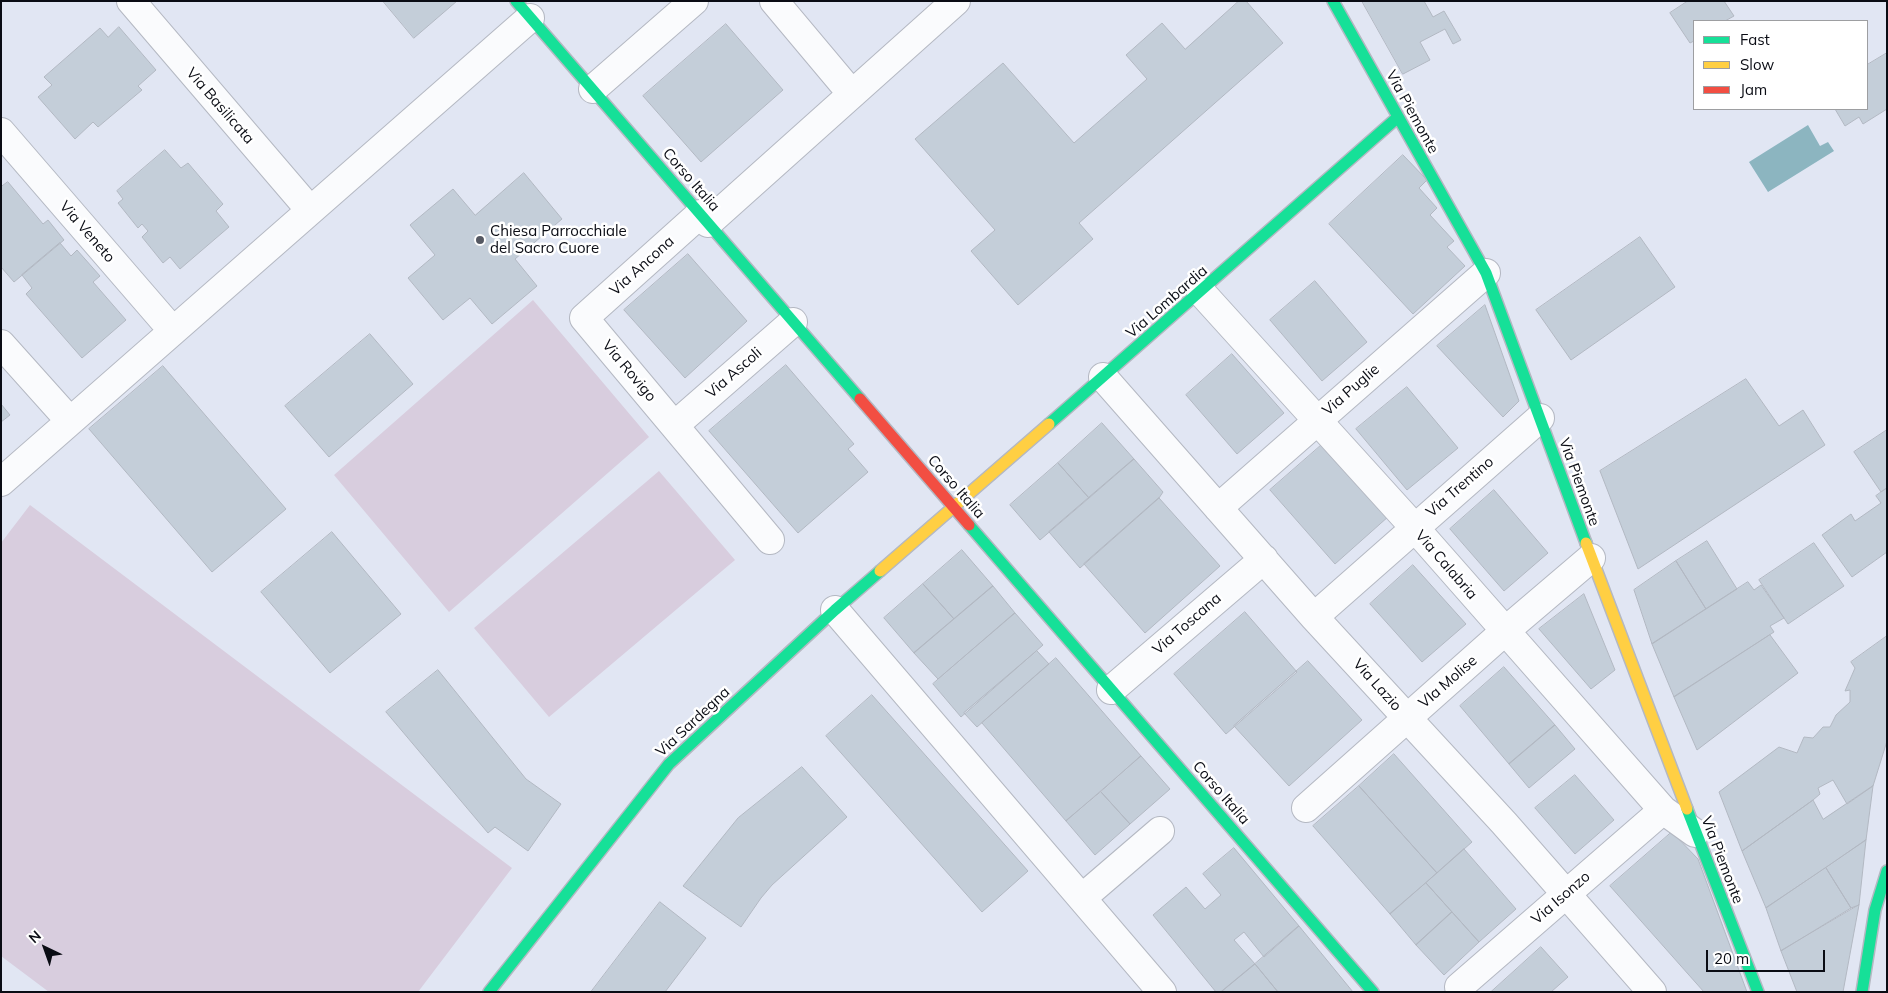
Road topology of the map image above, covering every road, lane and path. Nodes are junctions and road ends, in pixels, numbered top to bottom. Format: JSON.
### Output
{"nodes":[{"id":1,"x":131,"y":1,"type":"edge"},
{"id":2,"x":694,"y":1,"type":"edge"},
{"id":3,"x":774,"y":1,"type":"edge"},
{"id":4,"x":956,"y":1,"type":"edge"},
{"id":5,"x":1332,"y":1,"type":"edge"},
{"id":6,"x":523,"y":9,"type":"edge"},
{"id":7,"x":592,"y":89,"type":"junction"},
{"id":8,"x":852,"y":94,"type":"junction"},
{"id":9,"x":1398,"y":117,"type":"junction"},
{"id":10,"x":1,"y":132,"type":"edge"},
{"id":11,"x":310,"y":210,"type":"junction"},
{"id":12,"x":704,"y":218,"type":"junction"},
{"id":13,"x":1486,"y":274,"type":"junction"},
{"id":14,"x":1201,"y":292,"type":"junction"},
{"id":15,"x":584,"y":318,"type":"joint"},
{"id":16,"x":793,"y":322,"type":"junction"},
{"id":17,"x":172,"y":332,"type":"junction"},
{"id":18,"x":1,"y":344,"type":"edge"},
{"id":19,"x":1103,"y":377,"type":"junction"},
{"id":20,"x":1540,"y":418,"type":"junction"},
{"id":21,"x":1317,"y":420,"type":"junction"},
{"id":22,"x":70,"y":422,"type":"junction"},
{"id":23,"x":674,"y":425,"type":"junction"},
{"id":24,"x":1,"y":482,"type":"edge"},
{"id":25,"x":954,"y":508,"type":"junction"},
{"id":26,"x":1218,"y":508,"type":"junction"},
{"id":27,"x":1414,"y":527,"type":"junction"},
{"id":28,"x":770,"y":540,"type":"dead end"},
{"id":29,"x":1590,"y":558,"type":"junction"},
{"id":30,"x":1264,"y":559,"type":"junction"},
{"id":31,"x":835,"y":610,"type":"junction"},
{"id":32,"x":1314,"y":617,"type":"junction"},
{"id":33,"x":1504,"y":632,"type":"junction"},
{"id":34,"x":1111,"y":690,"type":"junction"},
{"id":35,"x":1406,"y":718,"type":"junction"},
{"id":36,"x":1306,"y":808,"type":"dead end"},
{"id":37,"x":1664,"y":810,"type":"junction"},
{"id":38,"x":1160,"y":831,"type":"dead end"},
{"id":39,"x":1695,"y":833,"type":"junction"},
{"id":40,"x":1887,"y":871,"type":"edge"},
{"id":41,"x":1566,"y":893,"type":"junction"},
{"id":42,"x":1082,"y":898,"type":"junction"},
{"id":43,"x":1460,"y":987,"type":"dead end"},
{"id":44,"x":489,"y":992,"type":"edge"},
{"id":45,"x":1162,"y":992,"type":"edge"},
{"id":46,"x":1373,"y":992,"type":"edge"},
{"id":47,"x":1652,"y":992,"type":"edge"},
{"id":48,"x":1758,"y":992,"type":"edge"},
{"id":49,"x":1862,"y":992,"type":"edge"}],
"edges":[{"from":1,"to":11,"type":"street","name":"Via Basilicata"},
{"from":2,"to":7,"type":"street"},
{"from":3,"to":8,"type":"street"},
{"from":4,"to":8,"type":"street","name":"Via Ancona"},
{"from":5,"to":9,"type":"street","name":"Via Piemonte"},
{"from":6,"to":7,"type":"street","name":"Corso Italia"},
{"from":6,"to":11,"type":"street"},
{"from":7,"to":12,"type":"street","name":"Corso Italia"},
{"from":8,"to":12,"type":"street","name":"Via Ancona"},
{"from":9,"to":13,"type":"street","name":"Via Piemonte"},
{"from":9,"to":14,"type":"street","name":"Via Lombardia"},
{"from":10,"to":17,"type":"street","name":"Via Veneto"},
{"from":11,"to":17,"type":"street"},
{"from":12,"to":15,"type":"street","name":"Via Ancona"},
{"from":12,"to":16,"type":"street","name":"Corso Italia"},
{"from":13,"to":20,"type":"street","name":"Via Piemonte"},
{"from":13,"to":21,"type":"street","name":"Via Puglie"},
{"from":14,"to":19,"type":"street","name":"Via Lombardia"},
{"from":14,"to":21,"type":"street","name":"Via Calabria"},
{"from":15,"to":23,"type":"street","name":"Via Rovigo"},
{"from":16,"to":23,"type":"street","name":"Via Ascoli"},
{"from":16,"to":25,"type":"street","name":"Corso Italia"},
{"from":17,"to":22,"type":"street"},
{"from":18,"to":22,"type":"street"},
{"from":19,"to":25,"type":"street","name":"Via Lombardia"},
{"from":19,"to":26,"type":"street","name":"Via Lazio"},
{"from":20,"to":27,"type":"street","name":"Via Trentino"},
{"from":20,"to":29,"type":"street","name":"Via Piemonte"},
{"from":21,"to":26,"type":"street","name":"Via Puglie"},
{"from":21,"to":27,"type":"street","name":"Via Calabria"},
{"from":22,"to":24,"type":"street"},
{"from":23,"to":28,"type":"street","name":"Via Rovigo"},
{"from":25,"to":31,"type":"street","name":"Via Sardegna"},
{"from":25,"to":34,"type":"street","name":"Corso Italia"},
{"from":26,"to":30,"type":"street","name":"Via Lazio"},
{"from":27,"to":32,"type":"street","name":"Via Trentino"},
{"from":27,"to":33,"type":"street","name":"Via Calabria"},
{"from":29,"to":33,"type":"street","name":"VIa Molise"},
{"from":29,"to":39,"type":"street","name":"Via Piemonte"},
{"from":30,"to":32,"type":"street","name":"Via Lazio"},
{"from":30,"to":34,"type":"street","name":"Via Toscana"},
{"from":31,"to":42,"type":"street"},
{"from":31,"to":44,"type":"street","name":"Via Sardegna"},
{"from":32,"to":35,"type":"street","name":"Via Lazio"},
{"from":33,"to":35,"type":"street","name":"VIa Molise"},
{"from":33,"to":37,"type":"street","name":"Via Calabria"},
{"from":34,"to":46,"type":"street","name":"Corso Italia"},
{"from":35,"to":36,"type":"street","name":"VIa Molise"},
{"from":35,"to":41,"type":"street","name":"Via Lazio"},
{"from":37,"to":39,"type":"street","name":"Via Calabria"},
{"from":37,"to":41,"type":"street","name":"Via Isonzo"},
{"from":38,"to":42,"type":"street"},
{"from":39,"to":48,"type":"street","name":"Via Piemonte"},
{"from":40,"to":49,"type":"street"},
{"from":41,"to":43,"type":"street","name":"Via Isonzo"},
{"from":41,"to":47,"type":"street","name":"Via Lazio"},
{"from":42,"to":45,"type":"street"}]}
